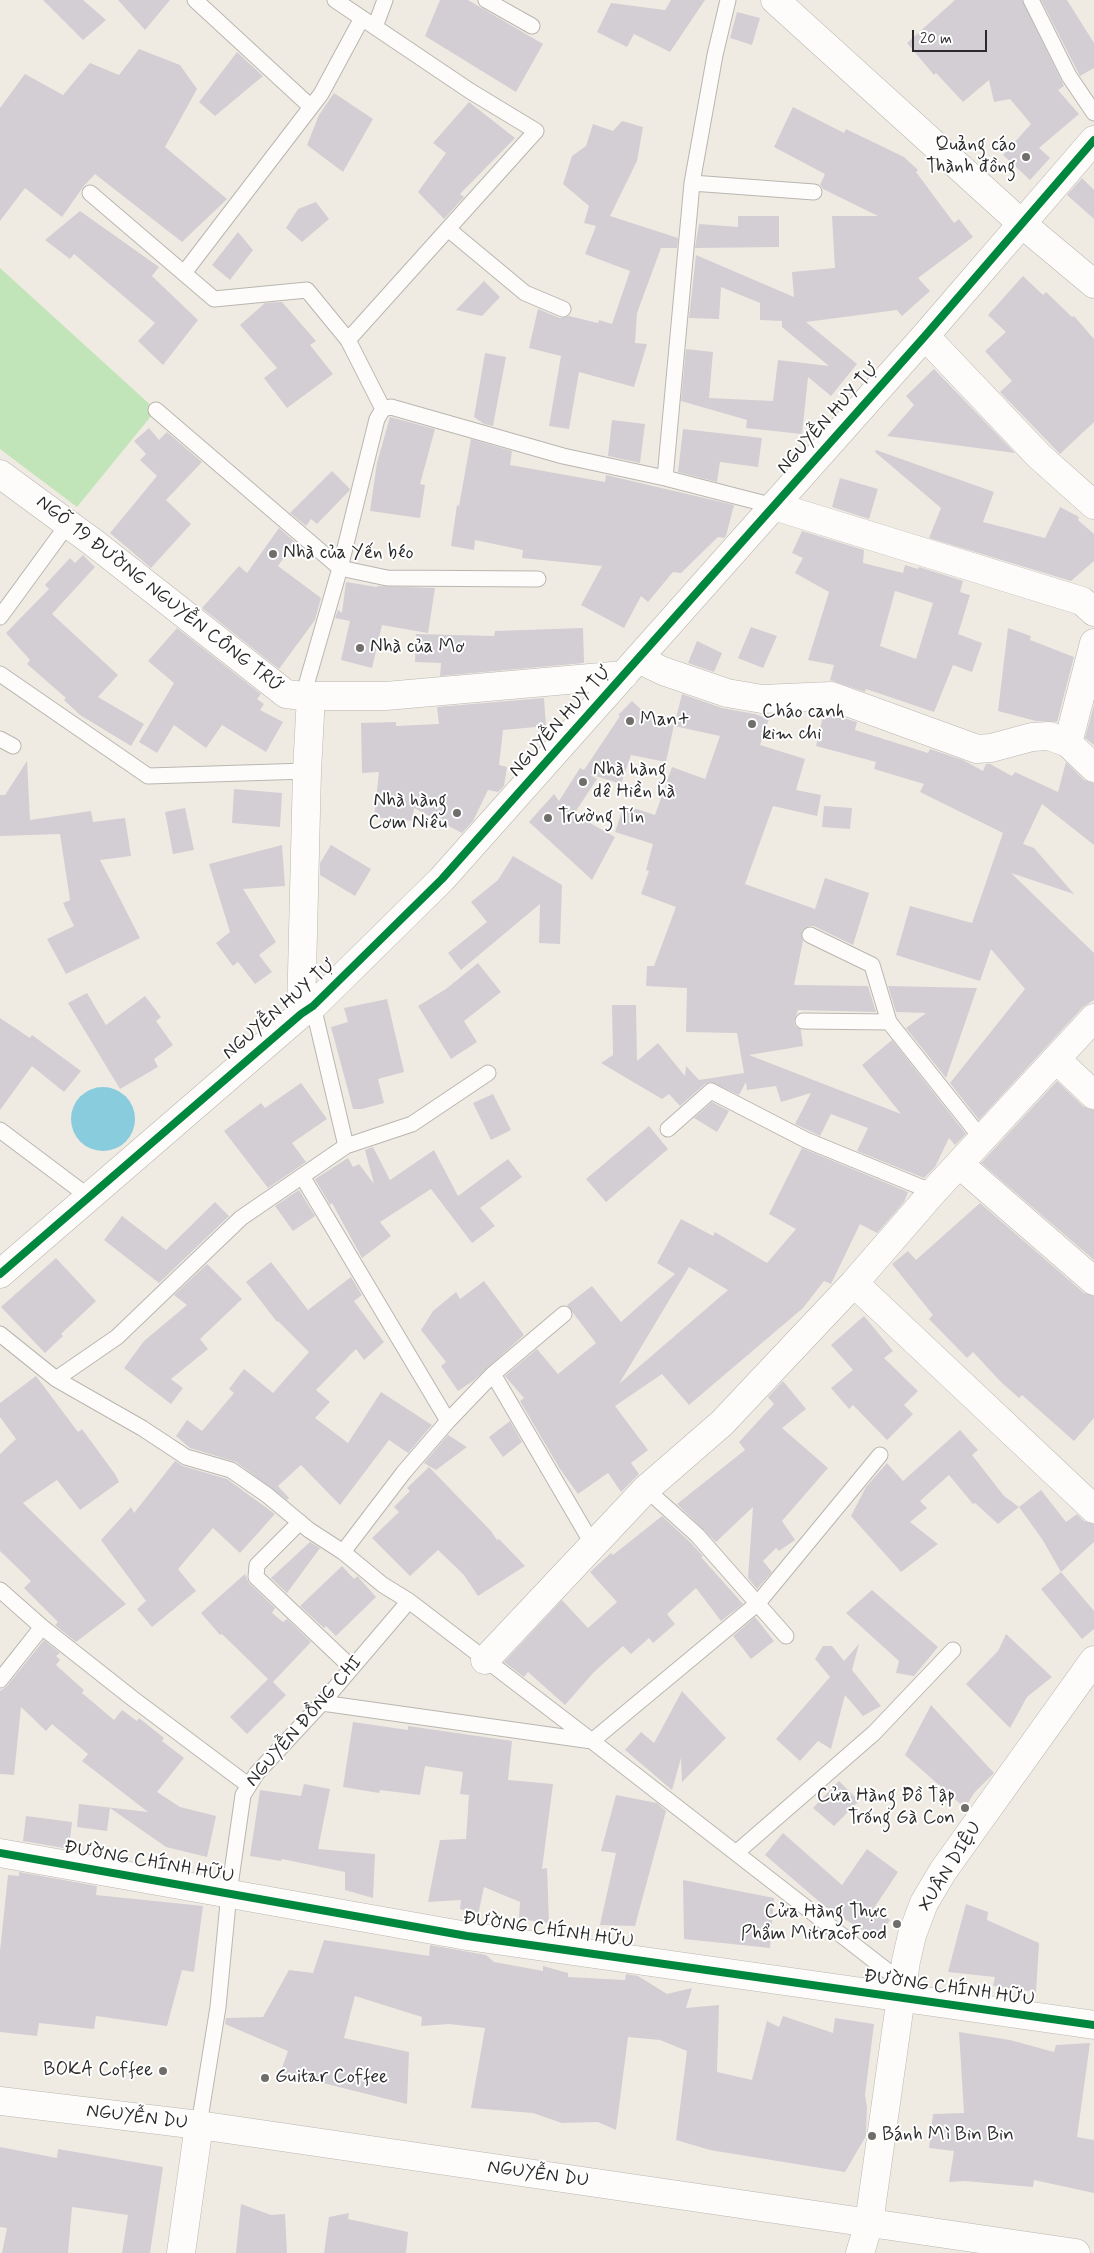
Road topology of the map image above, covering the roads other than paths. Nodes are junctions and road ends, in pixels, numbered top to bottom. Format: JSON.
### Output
{"nodes":[{"id":1,"x":195,"y":0,"type":"edge"},
{"id":2,"x":335,"y":0,"type":"edge"},
{"id":3,"x":385,"y":0,"type":"edge"},
{"id":4,"x":486,"y":0,"type":"edge"},
{"id":5,"x":728,"y":0,"type":"edge"},
{"id":6,"x":775,"y":0,"type":"edge"},
{"id":7,"x":1030,"y":0,"type":"edge"},
{"id":8,"x":362,"y":18,"type":"junction"},
{"id":9,"x":532,"y":26,"type":"dead end"},
{"id":10,"x":375,"y":27,"type":"junction"},
{"id":11,"x":311,"y":107,"type":"junction"},
{"id":12,"x":1094,"y":113,"type":"edge"},
{"id":13,"x":1094,"y":140,"type":"edge"},
{"id":14,"x":692,"y":183,"type":"junction"},
{"id":15,"x":814,"y":192,"type":"dead end"},
{"id":16,"x":90,"y":193,"type":"dead end"},
{"id":17,"x":1021,"y":223,"type":"junction"},
{"id":18,"x":448,"y":229,"type":"junction"},
{"id":19,"x":184,"y":273,"type":"junction"},
{"id":20,"x":1094,"y":284,"type":"edge"},
{"id":21,"x":564,"y":309,"type":"dead end"},
{"id":22,"x":925,"y":336,"type":"junction"},
{"id":23,"x":348,"y":340,"type":"junction"},
{"id":24,"x":383,"y":409,"type":"junction"},
{"id":25,"x":156,"y":410,"type":"dead end"},
{"id":26,"x":0,"y":474,"type":"edge"},
{"id":27,"x":664,"y":478,"type":"junction"},
{"id":28,"x":1094,"y":505,"type":"edge"},
{"id":29,"x":774,"y":506,"type":"junction"},
{"id":30,"x":68,"y":524,"type":"junction"},
{"id":31,"x":340,"y":568,"type":"junction"},
{"id":32,"x":538,"y":579,"type":"dead end"},
{"id":33,"x":1094,"y":612,"type":"edge"},
{"id":34,"x":0,"y":617,"type":"edge"},
{"id":35,"x":1094,"y":643,"type":"edge"},
{"id":36,"x":631,"y":667,"type":"junction"},
{"id":37,"x":0,"y":674,"type":"edge"},
{"id":38,"x":307,"y":696,"type":"junction"},
{"id":39,"x":1068,"y":743,"type":"junction"},
{"id":40,"x":1094,"y":768,"type":"edge"},
{"id":41,"x":307,"y":771,"type":"junction"},
{"id":42,"x":810,"y":935,"type":"dead end"},
{"id":43,"x":307,"y":1010,"type":"junction"},
{"id":44,"x":1094,"y":1018,"type":"edge"},
{"id":45,"x":803,"y":1021,"type":"dead end"},
{"id":46,"x":889,"y":1022,"type":"junction"},
{"id":47,"x":1056,"y":1059,"type":"junction"},
{"id":48,"x":488,"y":1073,"type":"dead end"},
{"id":49,"x":1094,"y":1095,"type":"edge"},
{"id":50,"x":0,"y":1130,"type":"edge"},
{"id":51,"x":668,"y":1130,"type":"dead end"},
{"id":52,"x":982,"y":1139,"type":"junction"},
{"id":53,"x":346,"y":1146,"type":"junction"},
{"id":54,"x":959,"y":1164,"type":"junction"},
{"id":55,"x":302,"y":1176,"type":"junction"},
{"id":56,"x":933,"y":1192,"type":"junction"},
{"id":57,"x":89,"y":1197,"type":"junction"},
{"id":58,"x":0,"y":1274,"type":"edge"},
{"id":59,"x":1094,"y":1281,"type":"edge"},
{"id":60,"x":854,"y":1283,"type":"junction"},
{"id":61,"x":564,"y":1314,"type":"dead end"},
{"id":62,"x":0,"y":1334,"type":"edge"},
{"id":63,"x":493,"y":1374,"type":"junction"},
{"id":64,"x":56,"y":1379,"type":"junction"},
{"id":65,"x":448,"y":1421,"type":"junction"},
{"id":66,"x":880,"y":1454,"type":"dead end"},
{"id":67,"x":646,"y":1488,"type":"junction"},
{"id":68,"x":1094,"y":1509,"type":"edge"},
{"id":69,"x":300,"y":1522,"type":"junction"},
{"id":70,"x":593,"y":1545,"type":"junction"},
{"id":71,"x":343,"y":1552,"type":"junction"},
{"id":72,"x":0,"y":1590,"type":"edge"},
{"id":73,"x":409,"y":1601,"type":"junction"},
{"id":74,"x":758,"y":1603,"type":"junction"},
{"id":75,"x":42,"y":1627,"type":"junction"},
{"id":76,"x":786,"y":1636,"type":"dead end"},
{"id":77,"x":953,"y":1650,"type":"dead end"},
{"id":78,"x":486,"y":1660,"type":"junction"},
{"id":79,"x":1094,"y":1660,"type":"edge"},
{"id":80,"x":352,"y":1668,"type":"junction"},
{"id":81,"x":0,"y":1680,"type":"edge"},
{"id":82,"x":322,"y":1704,"type":"junction"},
{"id":83,"x":592,"y":1741,"type":"junction"},
{"id":84,"x":248,"y":1785,"type":"junction"},
{"id":85,"x":0,"y":1853,"type":"edge"},
{"id":86,"x":736,"y":1853,"type":"junction"},
{"id":87,"x":229,"y":1893,"type":"junction"},
{"id":88,"x":902,"y":1991,"type":"junction"},
{"id":89,"x":1094,"y":2025,"type":"edge"},
{"id":90,"x":0,"y":2101,"type":"edge"},
{"id":91,"x":199,"y":2125,"type":"junction"},
{"id":92,"x":869,"y":2223,"type":"junction"},
{"id":93,"x":181,"y":2253,"type":"edge"},
{"id":94,"x":860,"y":2253,"type":"edge"},
{"id":95,"x":1076,"y":2253,"type":"edge"}],
"edges":[{"from":1,"to":11,"type":"lane"},
{"from":2,"to":8,"type":"lane"},
{"from":3,"to":10,"type":"lane"},
{"from":4,"to":9,"type":"lane"},
{"from":5,"to":14,"type":"lane"},
{"from":6,"to":17,"type":"street"},
{"from":7,"to":12,"type":"lane"},
{"from":8,"to":10,"type":"lane"},
{"from":8,"to":11,"type":"lane"},
{"from":10,"to":18,"type":"lane"},
{"from":11,"to":19,"type":"lane"},
{"from":13,"to":17,"type":"street","name":"NGUYỄN HUY TỰ"},
{"from":14,"to":15,"type":"lane"},
{"from":14,"to":27,"type":"lane"},
{"from":16,"to":19,"type":"lane"},
{"from":17,"to":20,"type":"street"},
{"from":17,"to":22,"type":"street","name":"NGUYỄN HUY TỰ"},
{"from":18,"to":21,"type":"lane"},
{"from":18,"to":23,"type":"lane"},
{"from":19,"to":23,"type":"lane"},
{"from":22,"to":28,"type":"street"},
{"from":22,"to":29,"type":"street","name":"NGUYỄN HUY TỰ"},
{"from":23,"to":24,"type":"lane"},
{"from":24,"to":27,"type":"lane"},
{"from":24,"to":31,"type":"lane"},
{"from":25,"to":31,"type":"lane"},
{"from":26,"to":30,"type":"street","name":"NGÕ 19 ĐƯỜNG NGUYỄN CÔNG TRỨ"},
{"from":27,"to":29,"type":"lane"},
{"from":29,"to":33,"type":"street"},
{"from":29,"to":36,"type":"street","name":"NGUYỄN HUY TỰ"},
{"from":30,"to":34,"type":"lane"},
{"from":30,"to":38,"type":"street","name":"NGÕ 19 ĐƯỜNG NGUYỄN CÔNG TRỨ"},
{"from":31,"to":32,"type":"lane"},
{"from":31,"to":38,"type":"lane"},
{"from":35,"to":39,"type":"street"},
{"from":36,"to":38,"type":"street","name":"NGÕ 19 ĐƯỜNG NGUYỄN CÔNG TRỨ"},
{"from":36,"to":39,"type":"street"},
{"from":36,"to":43,"type":"street","name":"NGUYỄN HUY TỰ"},
{"from":37,"to":41,"type":"lane"},
{"from":38,"to":41,"type":"street"},
{"from":39,"to":40,"type":"street"},
{"from":41,"to":43,"type":"street"},
{"from":42,"to":46,"type":"lane"},
{"from":43,"to":53,"type":"lane"},
{"from":43,"to":57,"type":"street","name":"NGUYỄN HUY TỰ"},
{"from":44,"to":47,"type":"street"},
{"from":45,"to":46,"type":"lane"},
{"from":46,"to":52,"type":"lane"},
{"from":47,"to":49,"type":"street"},
{"from":47,"to":52,"type":"street"},
{"from":48,"to":53,"type":"lane"},
{"from":50,"to":57,"type":"lane"},
{"from":51,"to":56,"type":"lane"},
{"from":52,"to":54,"type":"street"},
{"from":53,"to":55,"type":"lane"},
{"from":54,"to":56,"type":"street"},
{"from":54,"to":59,"type":"street"},
{"from":55,"to":64,"type":"lane"},
{"from":55,"to":65,"type":"lane"},
{"from":56,"to":60,"type":"street"},
{"from":57,"to":58,"type":"street","name":"NGUYỄN HUY TỰ"},
{"from":60,"to":67,"type":"street"},
{"from":60,"to":68,"type":"street"},
{"from":61,"to":63,"type":"lane"},
{"from":62,"to":64,"type":"lane"},
{"from":63,"to":65,"type":"lane"},
{"from":63,"to":70,"type":"lane"},
{"from":64,"to":69,"type":"lane"},
{"from":65,"to":71,"type":"lane"},
{"from":66,"to":74,"type":"lane"},
{"from":67,"to":70,"type":"street"},
{"from":67,"to":74,"type":"lane"},
{"from":69,"to":71,"type":"lane"},
{"from":69,"to":80,"type":"lane"},
{"from":70,"to":78,"type":"street"},
{"from":71,"to":73,"type":"lane"},
{"from":72,"to":75,"type":"lane"},
{"from":73,"to":78,"type":"lane"},
{"from":73,"to":80,"type":"lane","name":"NGUYỄN ĐỒNG CHI"},
{"from":74,"to":76,"type":"lane"},
{"from":74,"to":83,"type":"lane"},
{"from":75,"to":81,"type":"lane"},
{"from":75,"to":84,"type":"lane"},
{"from":77,"to":86,"type":"lane"},
{"from":78,"to":83,"type":"lane"},
{"from":79,"to":88,"type":"street","name":"XUÂN DIỆU"},
{"from":80,"to":82,"type":"lane","name":"NGUYỄN ĐỒNG CHI"},
{"from":82,"to":83,"type":"lane"},
{"from":82,"to":84,"type":"lane","name":"NGUYỄN ĐỒNG CHI"},
{"from":83,"to":86,"type":"lane"},
{"from":84,"to":87,"type":"lane","name":"NGUYỄN ĐỒNG CHI"},
{"from":85,"to":87,"type":"street","name":"ĐƯỜNG CHÍNH HỮU"},
{"from":86,"to":88,"type":"lane"},
{"from":87,"to":88,"type":"street","name":"ĐƯỜNG CHÍNH HỮU"},
{"from":87,"to":91,"type":"lane","name":"NGUYỄN ĐỒNG CHI"},
{"from":88,"to":89,"type":"street","name":"ĐƯỜNG CHÍNH HỮU"},
{"from":88,"to":92,"type":"street","name":"XUÂN DIỆU"},
{"from":90,"to":91,"type":"street","name":"NGUYỄN DU"},
{"from":91,"to":92,"type":"street","name":"NGUYỄN DU"},
{"from":91,"to":93,"type":"street"},
{"from":92,"to":94,"type":"street","name":"XUÂN DIỆU"},
{"from":92,"to":95,"type":"street","name":"NGUYỄN DU"}]}
